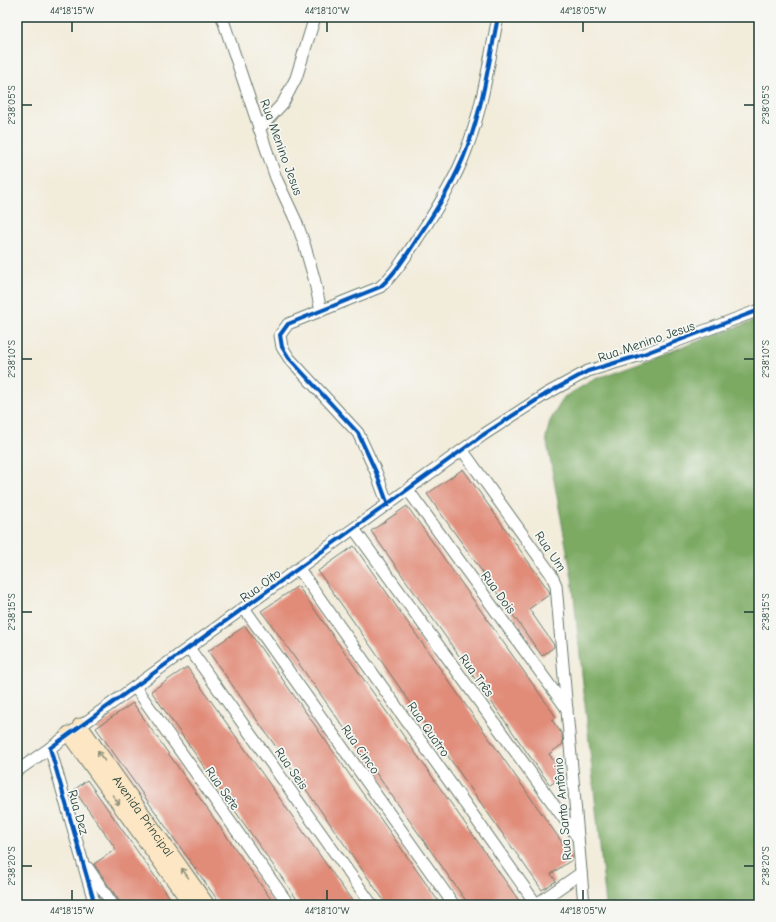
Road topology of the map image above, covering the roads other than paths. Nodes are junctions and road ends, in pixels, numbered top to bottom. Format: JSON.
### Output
{"nodes":[{"id":1,"x":222,"y":17,"type":"edge"},
{"id":2,"x":315,"y":17,"type":"edge"},
{"id":3,"x":498,"y":17,"type":"edge"},
{"id":4,"x":259,"y":130,"type":"junction"},
{"id":5,"x":759,"y":310,"type":"edge"},
{"id":6,"x":321,"y":311,"type":"junction"},
{"id":7,"x":463,"y":451,"type":"junction"},
{"id":8,"x":408,"y":490,"type":"junction"},
{"id":9,"x":388,"y":505,"type":"junction"},
{"id":10,"x":354,"y":529,"type":"junction"},
{"id":11,"x":298,"y":569,"type":"junction"},
{"id":12,"x":244,"y":608,"type":"junction"},
{"id":13,"x":189,"y":648,"type":"junction"},
{"id":14,"x":135,"y":687,"type":"junction"},
{"id":15,"x":567,"y":710,"type":"junction"},
{"id":16,"x":74,"y":730,"type":"junction"},
{"id":17,"x":50,"y":748,"type":"junction"},
{"id":18,"x":17,"y":771,"type":"edge"},
{"id":19,"x":578,"y":838,"type":"junction"},
{"id":20,"x":82,"y":859,"type":"junction"},
{"id":21,"x":581,"y":873,"type":"junction"},
{"id":22,"x":95,"y":905,"type":"edge"},
{"id":23,"x":113,"y":905,"type":"edge"},
{"id":24,"x":192,"y":905,"type":"edge"},
{"id":25,"x":207,"y":905,"type":"edge"},
{"id":26,"x":289,"y":905,"type":"edge"},
{"id":27,"x":372,"y":905,"type":"edge"},
{"id":28,"x":454,"y":905,"type":"edge"},
{"id":29,"x":536,"y":905,"type":"edge"},
{"id":30,"x":584,"y":905,"type":"edge"}],
"edges":[{"from":1,"to":4,"type":"street","name":"Rua Menino Jesus"},
{"from":2,"to":4,"type":"street"},
{"from":3,"to":6,"type":"street"},
{"from":4,"to":6,"type":"street","name":"Rua Menino Jesus"},
{"from":5,"to":7,"type":"street","name":"Rua Menino Jesus"},
{"from":6,"to":9,"type":"street"},
{"from":7,"to":8,"type":"street","name":"Rua Oito"},
{"from":7,"to":15,"type":"street","name":"Rua Um"},
{"from":8,"to":9,"type":"street","name":"Rua Oito"},
{"from":8,"to":15,"type":"street","name":"Rua Dois"},
{"from":9,"to":10,"type":"street","name":"Rua Oito"},
{"from":10,"to":11,"type":"street","name":"Rua Oito"},
{"from":10,"to":19,"type":"street","name":"Rua Três"},
{"from":11,"to":12,"type":"street","name":"Rua Oito"},
{"from":11,"to":29,"type":"street","name":"Rua Quatro"},
{"from":12,"to":13,"type":"street","name":"Rua Oito"},
{"from":12,"to":28,"type":"street","name":"Rua Cinco"},
{"from":13,"to":14,"type":"street","name":"Rua Oito"},
{"from":13,"to":27,"type":"street","name":"Rua Seis"},
{"from":14,"to":16,"type":"street","name":"Rua Oito"},
{"from":14,"to":26,"type":"street","name":"Rua Sete"},
{"from":15,"to":19,"type":"street","name":"Rua Santo Antônio"},
{"from":16,"to":17,"type":"street"},
{"from":16,"to":24,"type":"street","name":"Avenida Principal","one_way":true},
{"from":25,"to":16,"type":"street","name":"Avenida Principal","one_way":true},
{"from":17,"to":18,"type":"street"},
{"from":17,"to":20,"type":"street","name":"Rua Dez"},
{"from":19,"to":21,"type":"street","name":"Rua Santo Antônio"},
{"from":20,"to":22,"type":"street","name":"Rua Dez"},
{"from":20,"to":23,"type":"street"},
{"from":21,"to":29,"type":"street"},
{"from":21,"to":30,"type":"street","name":"Rua Santo Antônio"}]}
